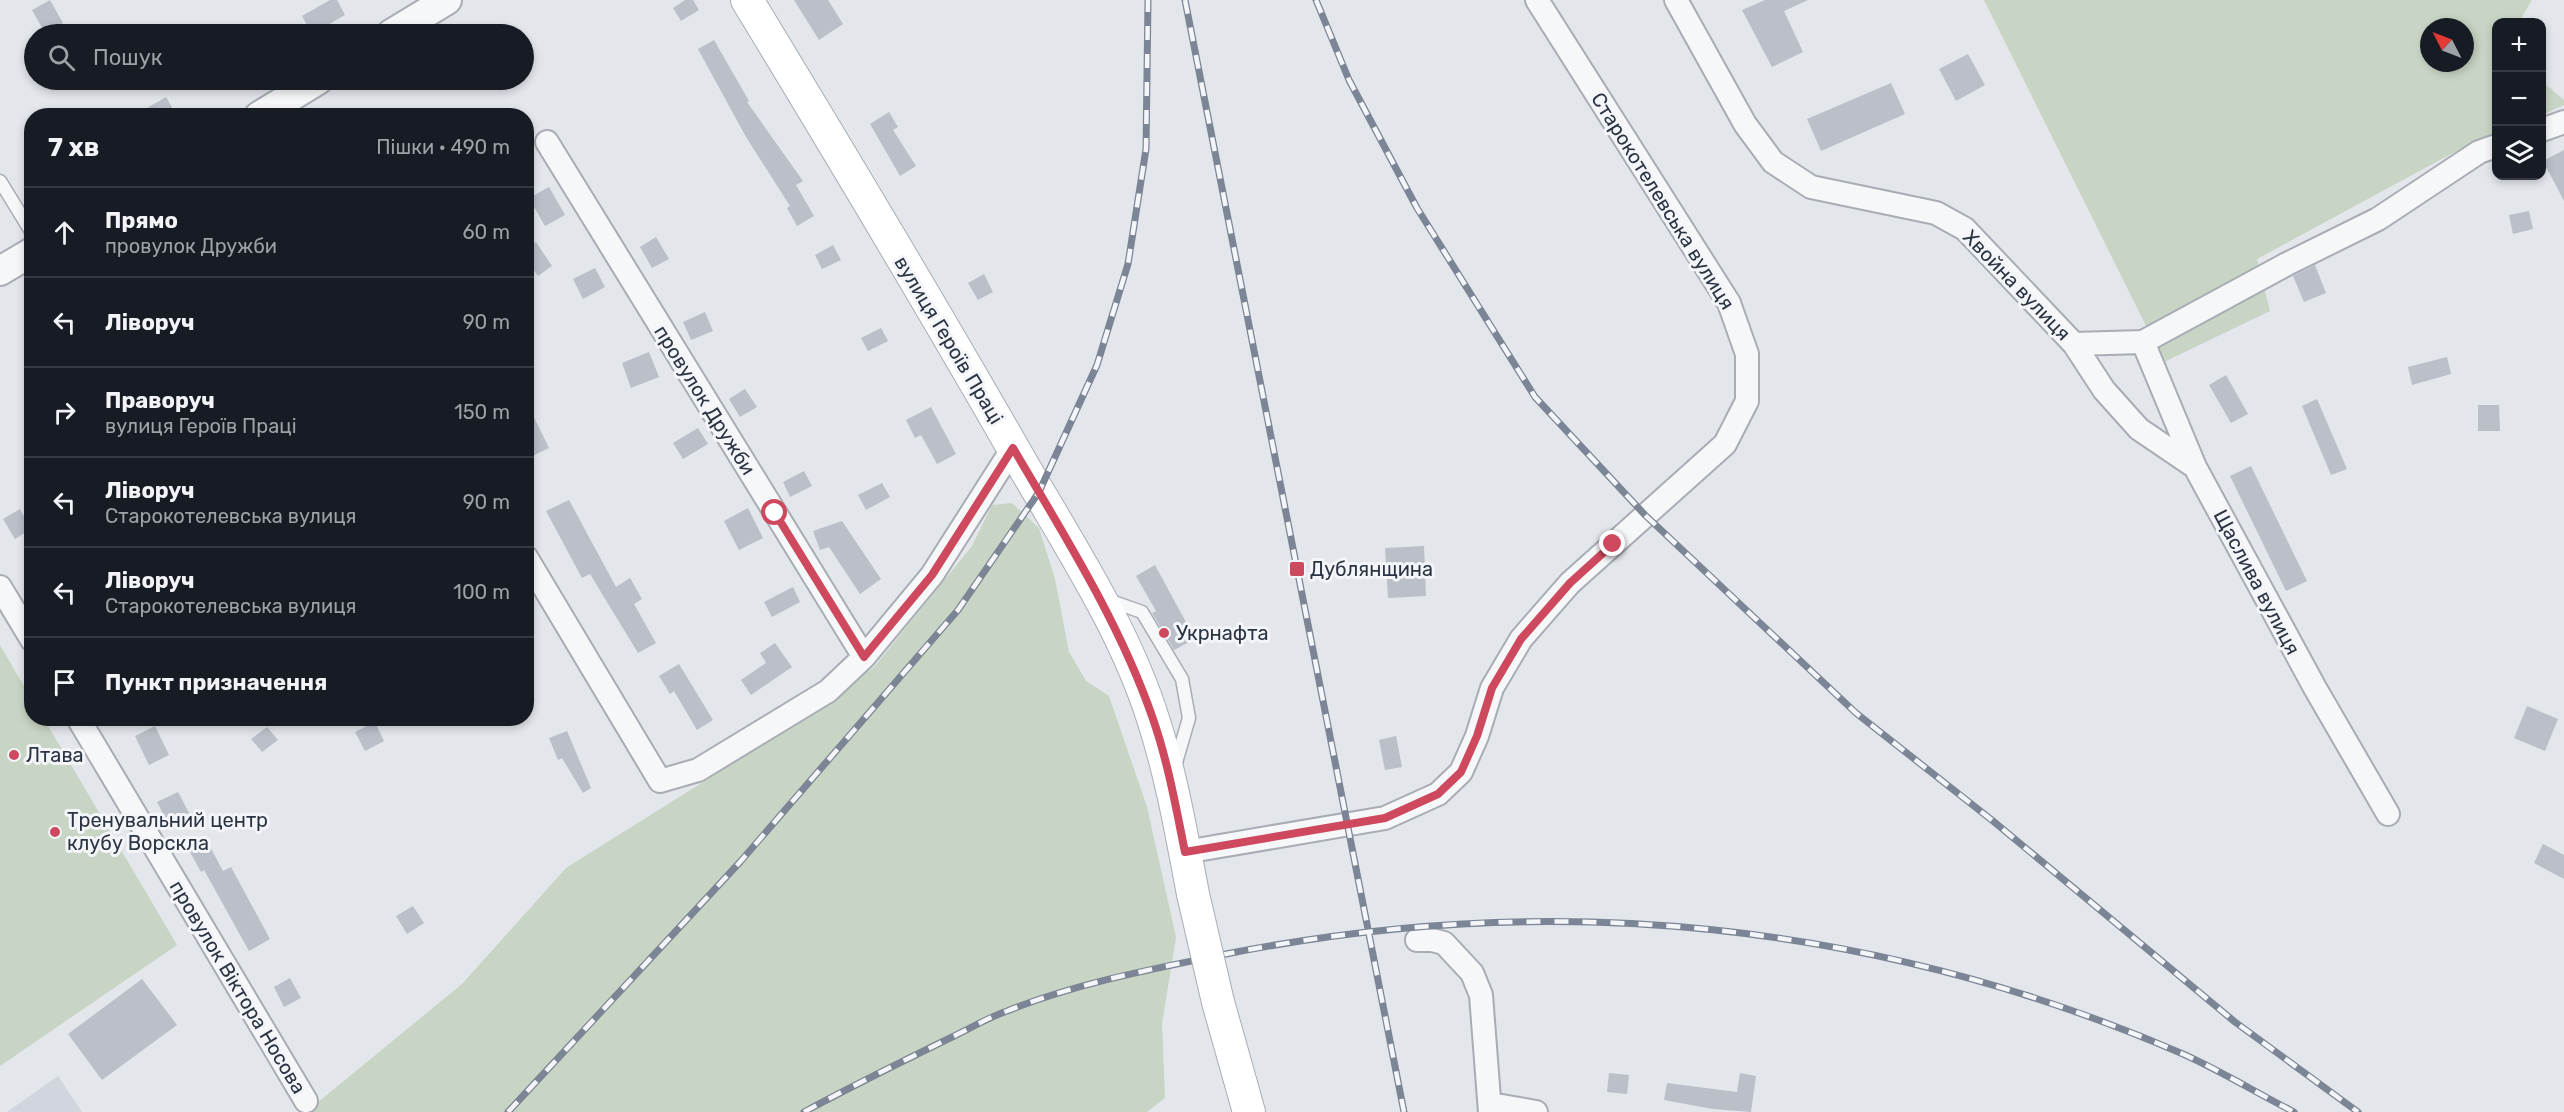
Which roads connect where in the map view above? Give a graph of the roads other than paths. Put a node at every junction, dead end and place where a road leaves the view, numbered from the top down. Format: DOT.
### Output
graph roads {
  1 [pos="447,0"];
  2 [pos="747,0"];
  3 [pos="1537,0"];
  4 [pos="1676,0"];
  5 [pos="407,24"];
  6 [pos="302,90"];
  7 [pos="272,108"];
  8 [pos="2564,122"];
  9 [pos="2546,128"];
  10 [pos="547,142"];
  11 [pos="2492,147"];
  12 [pos="0,181"];
  13 [pos="24,220"];
  14 [pos="24,257"];
  15 [pos="0,271"];
  16 [pos="2143,342"];
  17 [pos="2074,344"];
  18 [pos="1013,448"];
  19 [pos="2195,467"];
  20 [pos="534,570"];
  21 [pos="0,587"];
  22 [pos="1098,597"];
  23 [pos="24,627"];
  24 [pos="864,657"];
  25 [pos="83,726"];
  26 [pos="1170,782"];
  27 [pos="2388,814"];
  28 [pos="1185,852"];
  29 [pos="1417,940"];
  30 [pos="306,1101"];
  31 [pos="1490,1108"];
  32 [pos="1249,1112"];
  33 [pos="1536,1112"];
  1 -- 5 [label="street"];
  2 -- 18 [label="main road, вулиця Героїв Праці"];
  3 -- 28 [label="street, Старокотелевська вулиця"];
  4 -- 17 [label="street, Хвойна вулиця"];
  6 -- 7 [label="street"];
  8 -- 9 [label="street"];
  10 -- 24 [label="street, провулок Дружби"];
  11 -- 16 [label="street"];
  12 -- 13 [label="lane"];
  14 -- 15 [label="street"];
  16 -- 17 [label="street"];
  16 -- 19 [label="street, Щаслива вулиця"];
  17 -- 19 [label="street, Хвойна вулиця"];
  18 -- 22 [label="main road, вулиця Героїв Праці"];
  18 -- 24 [label="street"];
  19 -- 27 [label="street, Щаслива вулиця"];
  20 -- 24 [label="street"];
  21 -- 23 [label="street"];
  22 -- 26 [label="main road, вулиця Героїв Праці"];
  22 -- 26 [label="lane"];
  25 -- 30 [label="street, провулок Віктора Носова"];
  26 -- 28 [label="main road, вулиця Героїв Праці"];
  28 -- 32 [label="main road, вулиця Героїв Праці, bridge"];
  29 -- 31 [label="street"];
  31 -- 33 [label="street"];
}
